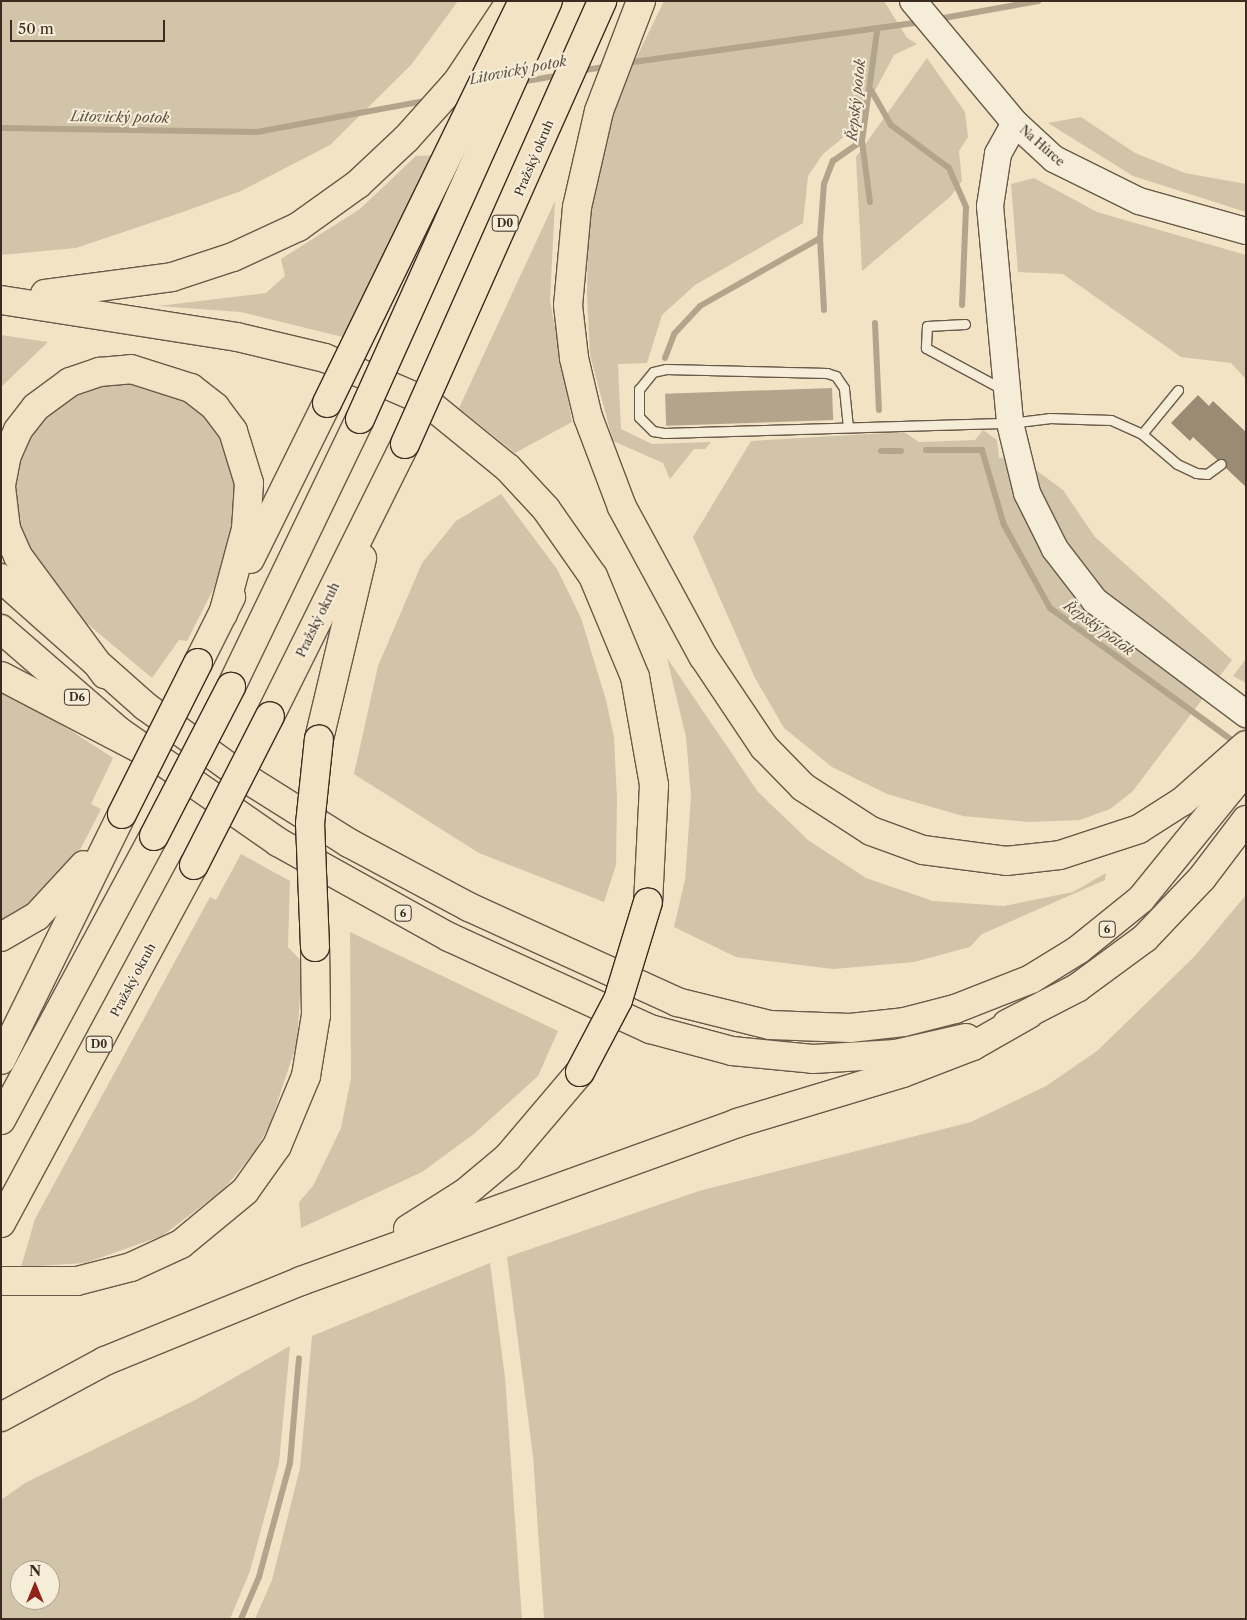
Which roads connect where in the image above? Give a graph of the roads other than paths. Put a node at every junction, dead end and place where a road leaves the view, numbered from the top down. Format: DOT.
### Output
graph roads {
  1 [pos="511,1"];
  2 [pos="524,1"];
  3 [pos="548,1"];
  4 [pos="602,1"];
  5 [pos="641,1"];
  6 [pos="913,1"];
  7 [pos="1015,123"];
  8 [pos="1246,231"];
  9 [pos="1,298"];
  10 [pos="965,324"];
  11 [pos="1178,390"];
  12 [pos="1006,392"];
  13 [pos="1010,423"];
  14 [pos="848,427"];
  15 [pos="1142,434"];
  16 [pos="1221,464"];
  17 [pos="1,486"];
  18 [pos="376,501"];
  19 [pos="1,578"];
  20 [pos="223,614"];
  21 [pos="1,629"];
  22 [pos="105,674"];
  23 [pos="1,676"];
  24 [pos="1246,714"];
  25 [pos="158,758"];
  26 [pos="1242,761"];
  27 [pos="122,814"];
  28 [pos="1246,820"];
  29 [pos="1,937"];
  30 [pos="1030,1014"];
  31 [pos="1,1060"];
  32 [pos="1,1120"];
  33 [pos="1,1223"];
  34 [pos="1,1281"];
  35 [pos="300,1281"];
  36 [pos="1,1417"];
  1 -- 9 [label="highway"];
  2 -- 20 [label="highway, bridge"];
  3 -- 32 [label="highway, bridge"];
  4 -- 18 [label="highway, Pražský okruh / D0, bridge"];
  5 -- 26 [label="highway"];
  6 -- 7 [label="main road, Na Hůrce"];
  7 -- 8 [label="main road, Na Hůrce"];
  7 -- 12 [label="main road"];
  9 -- 35 [label="highway, bridge"];
  10 -- 12 [label="lane"];
  11 -- 15 [label="lane"];
  12 -- 13 [label="main road"];
  13 -- 14 [label="lane"];
  13 -- 15 [label="lane"];
  13 -- 24 [label="main road"];
  14 -- 14 [label="lane"];
  15 -- 16 [label="lane"];
  17 -- 20 [label="highway"];
  17 -- 22 [label="highway"];
  18 -- 33 [label="highway, Pražský okruh / D0, bridge"];
  18 -- 34 [label="highway, bridge"];
  19 -- 22 [label="highway"];
  20 -- 27 [label="highway, bridge"];
  21 -- 25 [label="highway, D6"];
  22 -- 26 [label="highway, 6"];
  23 -- 25 [label="highway"];
  25 -- 30 [label="highway, 6"];
  27 -- 29 [label="highway"];
  27 -- 31 [label="highway"];
  28 -- 30 [label="highway, 6"];
  30 -- 35 [label="highway"];
  35 -- 36 [label="highway"];
}
